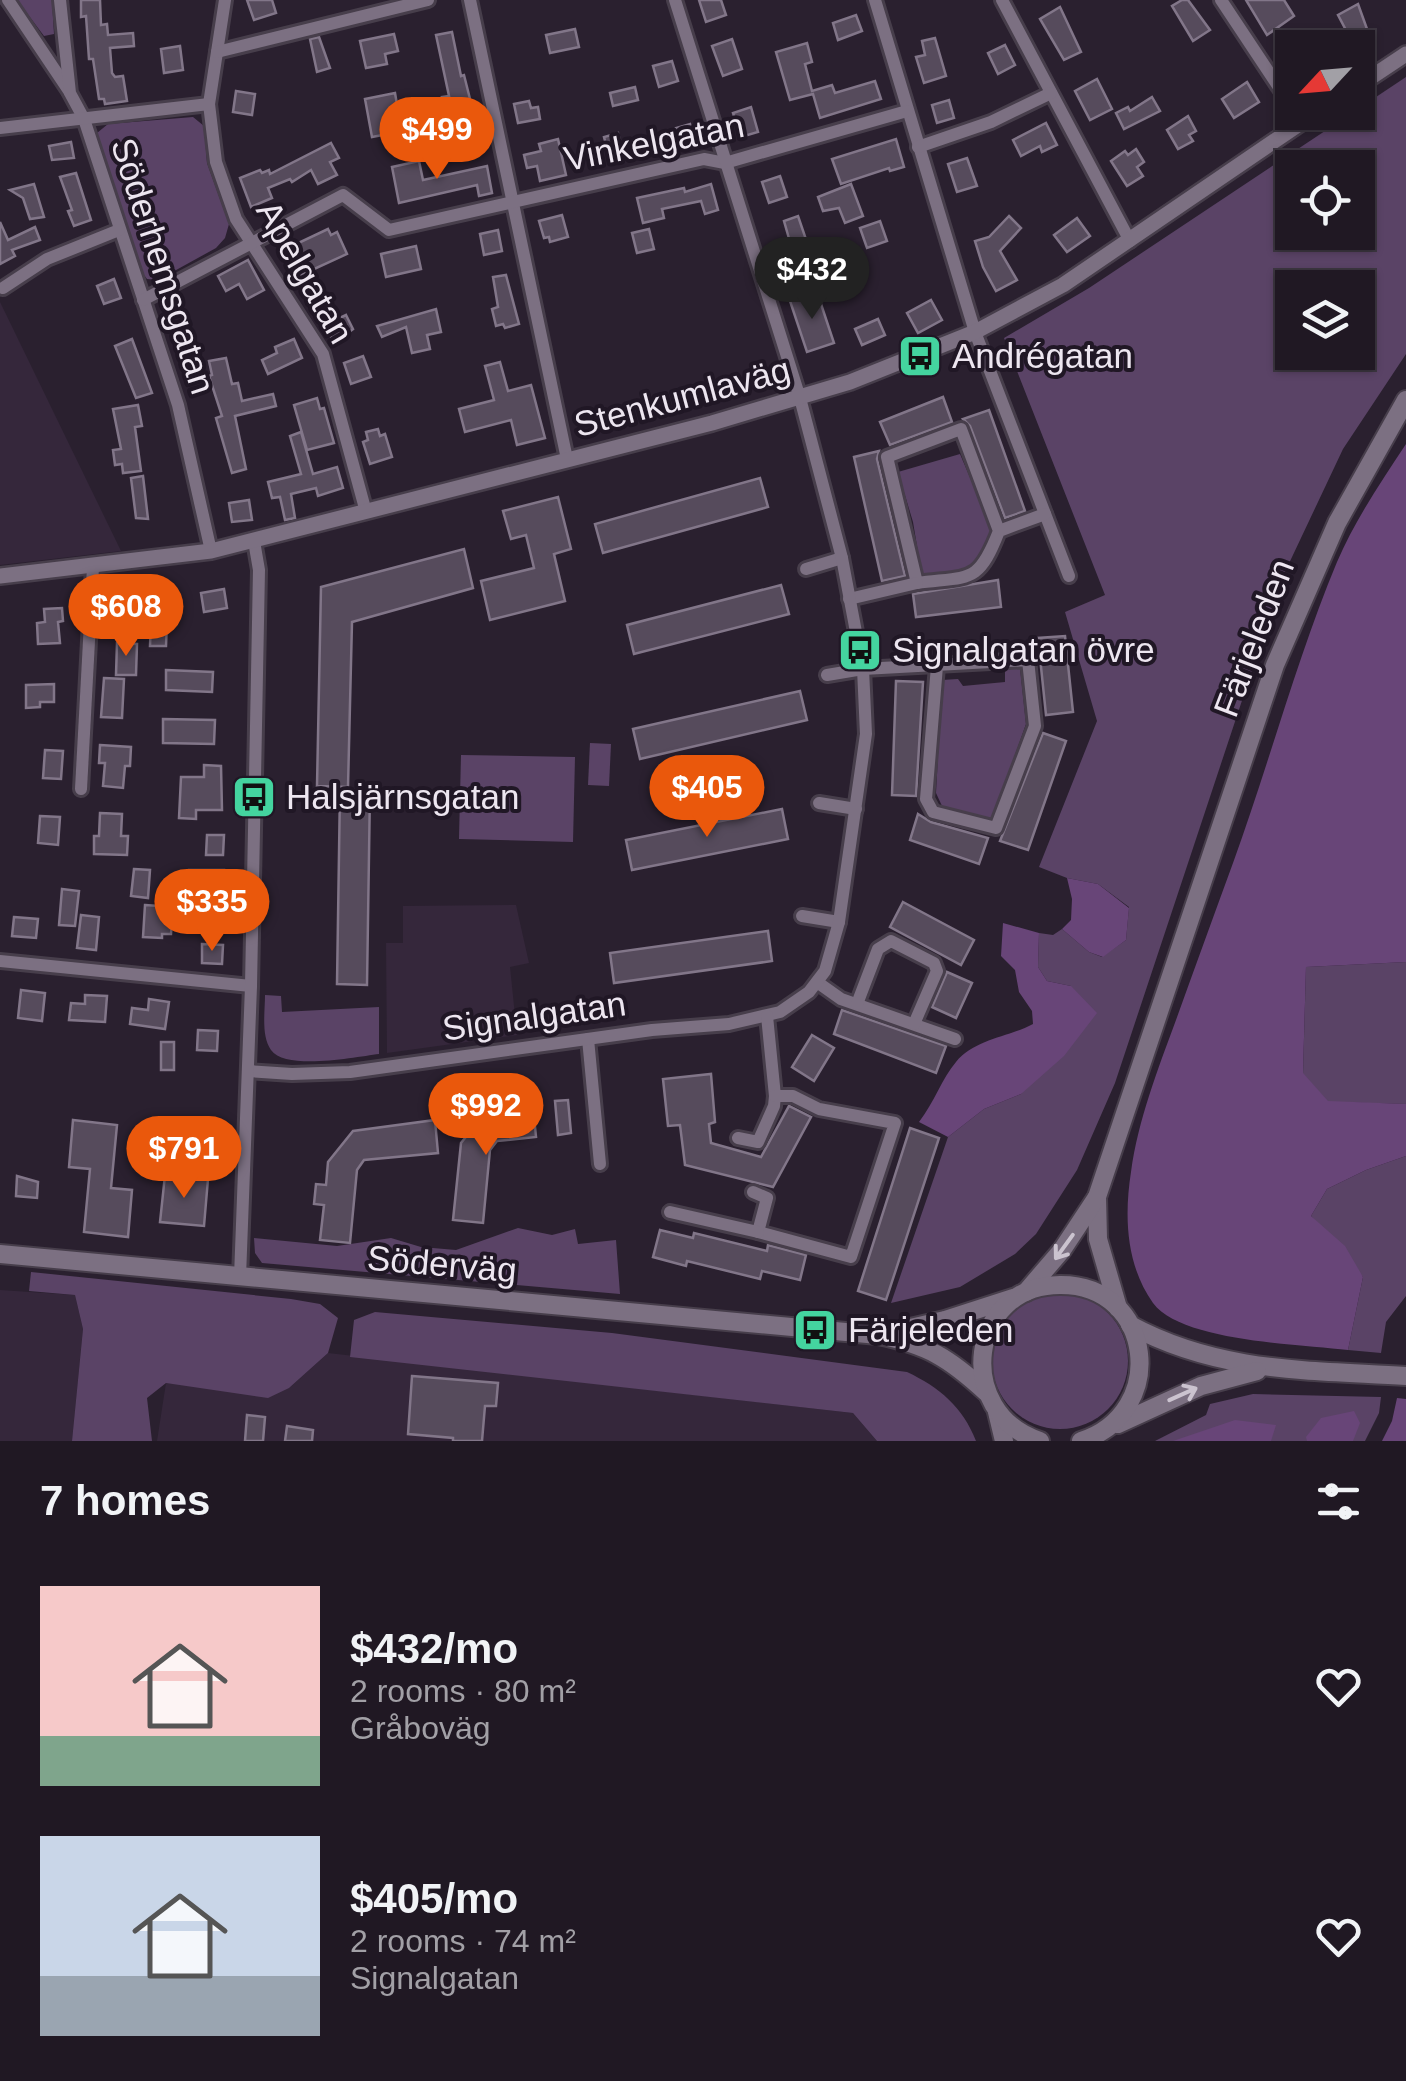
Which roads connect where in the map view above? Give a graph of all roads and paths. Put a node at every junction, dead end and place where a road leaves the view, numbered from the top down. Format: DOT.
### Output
graph roads {
  1 [pos="8,0"];
  2 [pos="60,0"];
  3 [pos="224,0"];
  4 [pos="428,0"];
  5 [pos="470,0"];
  6 [pos="675,0"];
  7 [pos="875,0"];
  8 [pos="1002,0"];
  9 [pos="1221,0"];
  10 [pos="218,52"];
  11 [pos="1406,54"];
  12 [pos="1375,75"];
  13 [pos="1275,81"];
  14 [pos="70,93"];
  15 [pos="1051,93"];
  16 [pos="209,104"];
  17 [pos="907,111"];
  18 [pos="84,120"];
  19 [pos="0,128"];
  20 [pos="1276,130"];
  21 [pos="918,148"];
  22 [pos="725,163"];
  23 [pos="512,200"];
  24 [pos="119,230"];
  25 [pos="1130,241"];
  26 [pos="253,243"];
  27 [pos="2,288"];
  28 [pos="143,300"];
  29 [pos="975,332"];
  30 [pos="800,398"];
  31 [pos="1406,400"];
  32 [pos="568,459"];
  33 [pos="366,512"];
  34 [pos="1045,514"];
  35 [pos="998,532"];
  36 [pos="254,541"];
  37 [pos="211,551"];
  38 [pos="842,558"];
  39 [pos="93,567"];
  40 [pos="806,568"];
  41 [pos="0,576"];
  42 [pos="1069,576"];
  43 [pos="918,583"];
  44 [pos="850,599"];
  45 [pos="937,666"];
  46 [pos="863,669"];
  47 [pos="827,675"];
  48 [pos="81,789"];
  49 [pos="818,803"];
  50 [pos="856,809"];
  51 [pos="802,916"];
  52 [pos="839,922"];
  53 [pos="0,962"];
  54 [pos="817,982"];
  55 [pos="251,986"];
  56 [pos="857,1004"];
  57 [pos="766,1016"];
  58 [pos="914,1024"];
  59 [pos="588,1039"];
  60 [pos="955,1039"];
  61 [pos="248,1071"];
  62 [pos="775,1096"];
  63 [pos="738,1138"];
  64 [pos="600,1164"];
  65 [pos="753,1192"];
  66 [pos="1097,1197"];
  67 [pos="670,1212"];
  68 [pos="758,1232"];
  69 [pos="0,1254"];
  70 [pos="240,1276"];
  71 [pos="1023,1294"];
  72 [pos="1118,1309"];
  73 [pos="1130,1325"];
  74 [pos="878,1335"];
  75 [pos="1267,1368"];
  76 [pos="1406,1376"];
  77 [pos="986,1392"];
  78 [pos="997,1412"];
  79 [pos="1093,1437"];
  80 [pos="1004,1441"];
  81 [pos="1040,1441"];
  1 -- 14 [label="street"];
  2 -- 14 [label="street, Söderhemsgatan"];
  3 -- 10 [label="street, Apelgatan"];
  4 -- 10 [label="street"];
  5 -- 23 [label="street"];
  6 -- 22 [label="street"];
  7 -- 17 [label="street"];
  8 -- 15 [label="street"];
  9 -- 13 [label="street"];
  10 -- 16 [label="street, Apelgatan"];
  11 -- 12 [label="street"];
  14 -- 18 [label="street, Söderhemsgatan"];
  15 -- 21 [label="street"];
  15 -- 25 [label="street"];
  16 -- 18 [label="street"];
  16 -- 26 [label="street, Apelgatan"];
  17 -- 21 [label="street"];
  17 -- 22 [label="street, Vinkelgatan"];
  18 -- 19 [label="street"];
  18 -- 24 [label="street, Söderhemsgatan"];
  20 -- 25 [label="street, Stenkumlaväg"];
  21 -- 29 [label="street"];
  22 -- 23 [label="street, Vinkelgatan"];
  22 -- 30 [label="street"];
  23 -- 26 [label="street, Vinkelgatan"];
  23 -- 32 [label="street"];
  24 -- 27 [label="street"];
  24 -- 28 [label="street, Söderhemsgatan"];
  25 -- 29 [label="street, Stenkumlaväg"];
  26 -- 28 [label="street"];
  26 -- 33 [label="street, Apelgatan"];
  28 -- 37 [label="street, Söderhemsgatan"];
  29 -- 30 [label="street, Stenkumlaväg"];
  29 -- 34 [label="street"];
  30 -- 32 [label="street, Stenkumlaväg"];
  30 -- 38 [label="street"];
  31 -- 66 [label="main road, Färjeleden"];
  32 -- 33 [label="street, Stenkumlaväg"];
  33 -- 36 [label="street, Stenkumlaväg"];
  34 -- 35 [label="street"];
  34 -- 42 [label="street"];
  35 -- 43 [label="street"];
  35 -- 43 [label="street"];
  36 -- 37 [label="street, Stenkumlaväg"];
  36 -- 55 [label="street"];
  37 -- 39 [label="street, Stenkumlaväg"];
  38 -- 40 [label="street"];
  38 -- 44 [label="street"];
  39 -- 41 [label="street, Stenkumlaväg"];
  39 -- 48 [label="street"];
  43 -- 44 [label="street"];
  44 -- 46 [label="street"];
  45 -- 45 [label="street"];
  45 -- 46 [label="street"];
  46 -- 47 [label="street"];
  46 -- 50 [label="street"];
  49 -- 50 [label="street"];
  50 -- 52 [label="street"];
  51 -- 52 [label="street"];
  52 -- 54 [label="street"];
  53 -- 55 [label="street"];
  54 -- 56 [label="street"];
  54 -- 57 [label="street, Signalgatan"];
  55 -- 61 [label="street"];
  56 -- 58 [label="street"];
  56 -- 58 [label="street"];
  57 -- 59 [label="street, Signalgatan"];
  57 -- 62 [label="street"];
  58 -- 60 [label="street"];
  59 -- 61 [label="street, Signalgatan"];
  59 -- 64 [label="street"];
  61 -- 70 [label="street"];
  62 -- 63 [label="street"];
  62 -- 68 [label="street"];
  65 -- 68 [label="street"];
  66 -- 71 [label="main road, Färjeleden, one-way"];
  66 -- 72 [label="main road, Färjeleden"];
  67 -- 68 [label="street"];
  69 -- 70 [label="main road, Söderväg"];
  70 -- 74 [label="main road, Söderväg"];
  71 -- 72 [label="main road, Söderväg"];
  71 -- 74 [label="main road, Söderväg"];
  71 -- 77 [label="main road, Färjeleden"];
  72 -- 73 [label="main road"];
  73 -- 75 [label="main road"];
  73 -- 79 [label="main road"];
  74 -- 77 [label="main road, Söderväg"];
  75 -- 76 [label="main road"];
  79 -- 75 [label="main road, one-way"];
  77 -- 78 [label="main road"];
  78 -- 80 [label="main road"];
  78 -- 81 [label="main road"];
}
